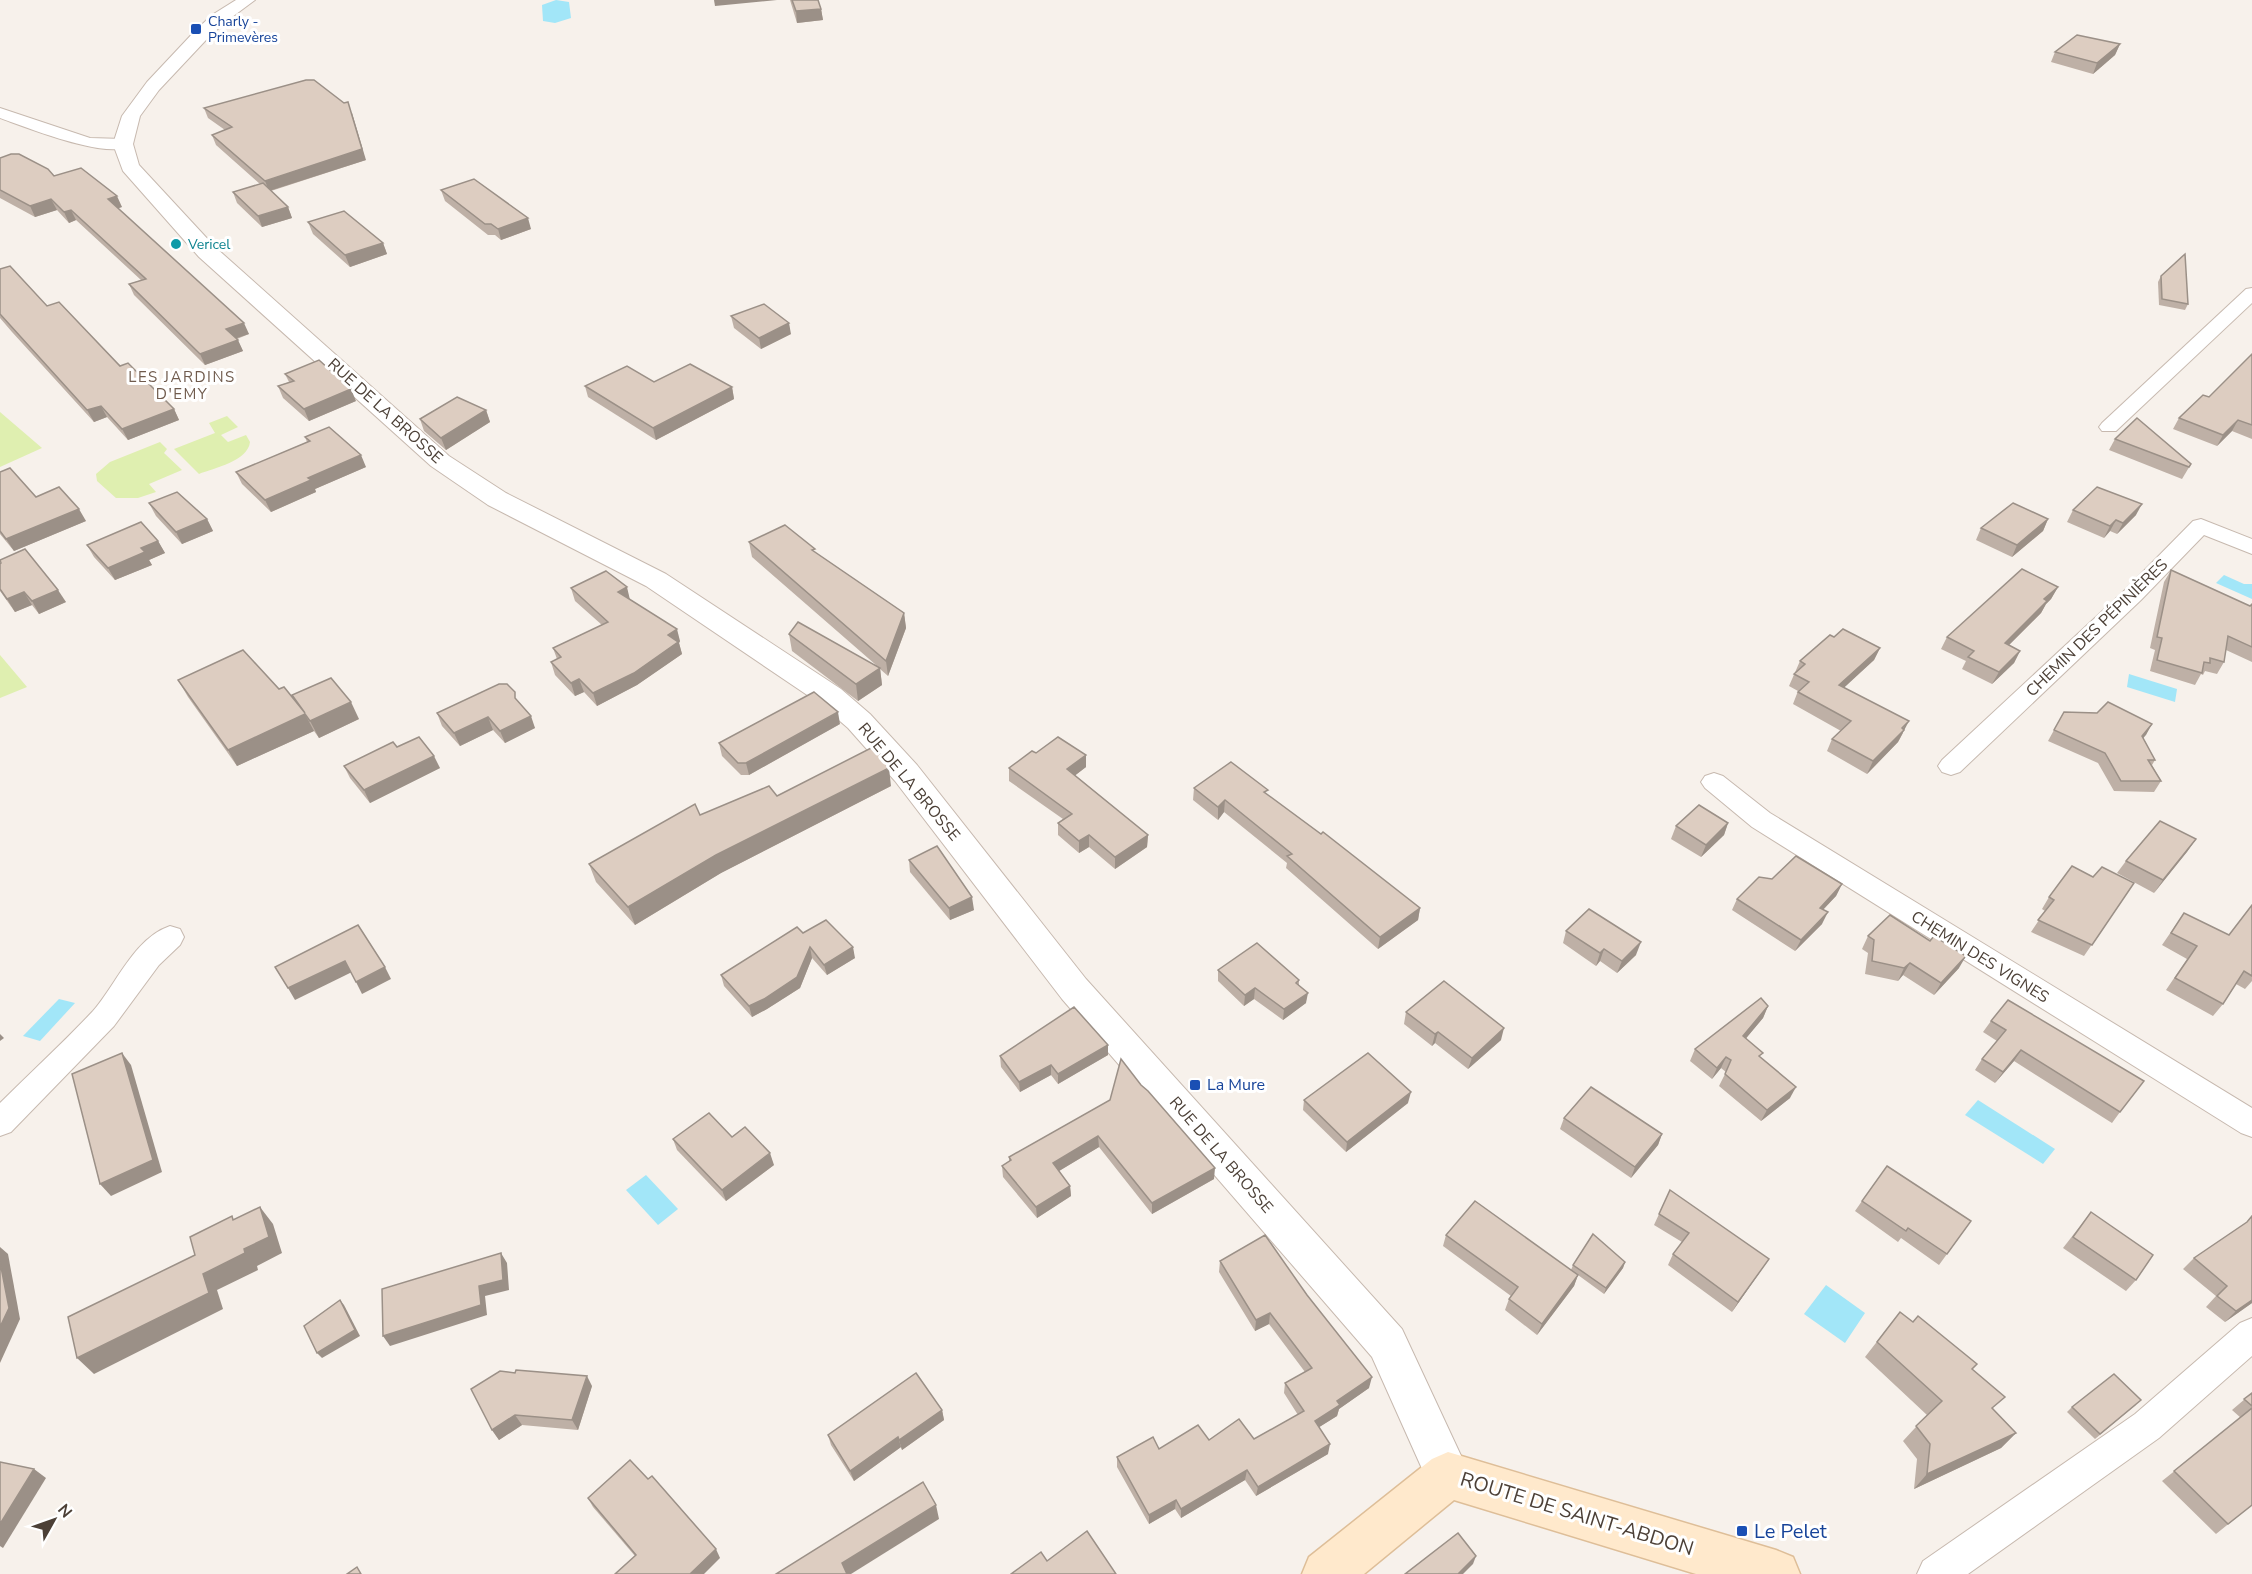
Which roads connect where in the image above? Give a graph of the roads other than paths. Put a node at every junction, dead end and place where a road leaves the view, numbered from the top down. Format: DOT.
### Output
graph roads {
  1 [pos="247,0"];
  2 [pos="0,113"];
  3 [pos="123,144"];
  4 [pos="2252,293"];
  5 [pos="2109,427"];
  6 [pos="2252,547"];
  7 [pos="1951,766"];
  8 [pos="1714,782"];
  9 [pos="170,937"];
  10 [pos="0,1123"];
  11 [pos="2252,1124"];
  12 [pos="2252,1334"];
  13 [pos="1448,1474"];
  14 [pos="1326,1574"];
  15 [pos="1776,1574"];
  16 [pos="1936,1574"];
  1 -- 3 [label="street"];
  2 -- 3 [label="street"];
  3 -- 13 [label="street, RUE DE LA BROSSE"];
  4 -- 5 [label="street"];
  6 -- 7 [label="street, CHEMIN DES PÉPINIÈRES"];
  8 -- 11 [label="street, CHEMIN DES VIGNES"];
  9 -- 10 [label="street"];
  12 -- 16 [label="street"];
  13 -- 14 [label="main road"];
  13 -- 15 [label="main road, ROUTE DE SAINT-ABDON"];
}
